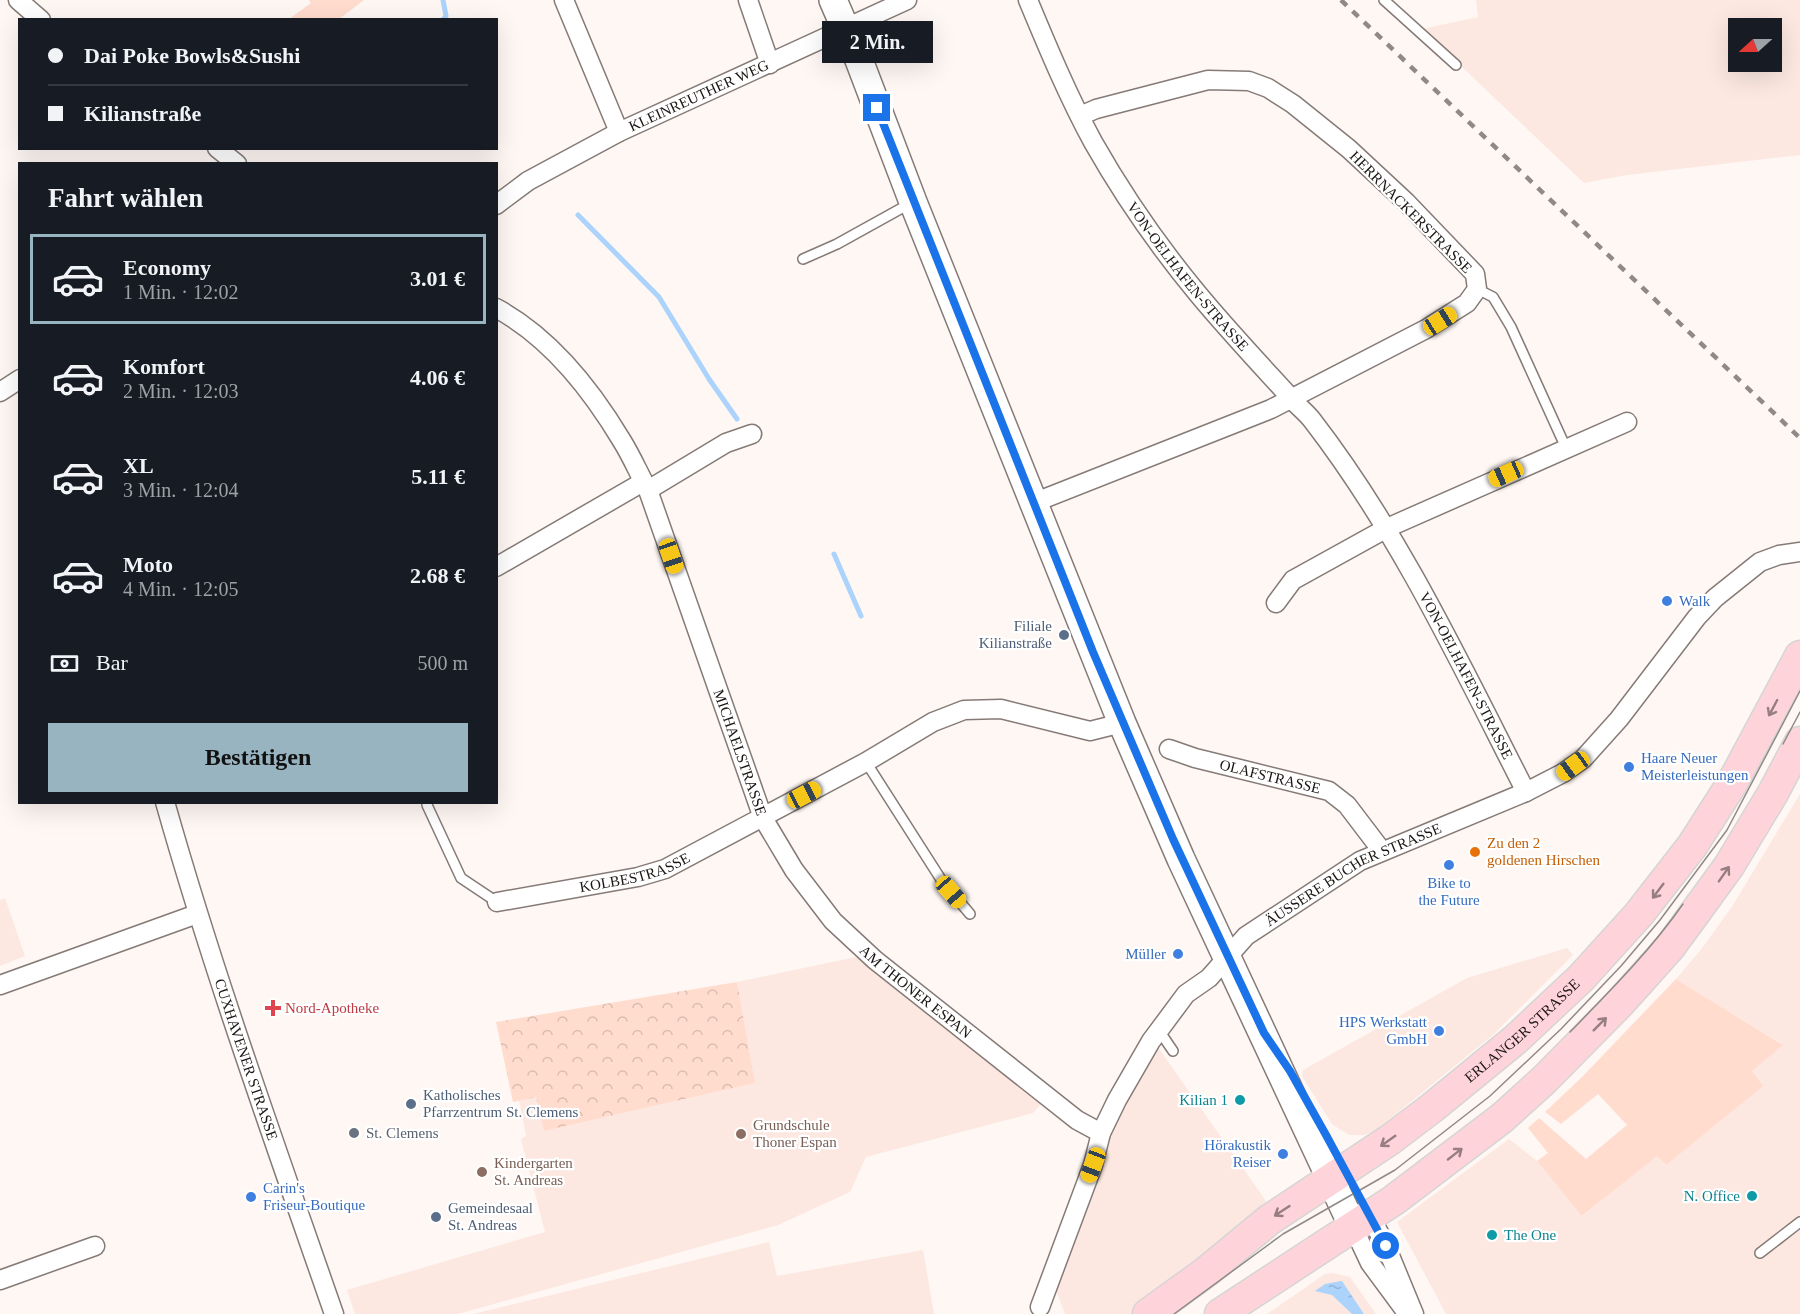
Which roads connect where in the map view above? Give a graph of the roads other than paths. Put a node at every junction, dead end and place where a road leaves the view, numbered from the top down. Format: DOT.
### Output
graph roads {
  1 [pos="18,0"];
  2 [pos="564,0"];
  3 [pos="748,0"];
  4 [pos="833,0"];
  5 [pos="907,0"];
  6 [pos="1028,0"];
  7 [pos="1384,0"];
  8 [pos="39,18"];
  9 [pos="845,29"];
  10 [pos="771,64"];
  11 [pos="1456,65"];
  12 [pos="1080,116"];
  13 [pos="619,132"];
  14 [pos="220,150"];
  15 [pos="234,162"];
  16 [pos="913,202"];
  17 [pos="498,204"];
  18 [pos="803,259"];
  19 [pos="1477,290"];
  20 [pos="498,309"];
  21 [pos="1291,399"];
  22 [pos="1627,422"];
  23 [pos="752,434"];
  24 [pos="1566,448"];
  25 [pos="646,486"];
  26 [pos="1033,503"];
  27 [pos="1387,528"];
  28 [pos="1797,555"];
  29 [pos="498,566"];
  30 [pos="1276,603"];
  31 [pos="1800,656"];
  32 [pos="1122,723"];
  33 [pos="1800,742"];
  34 [pos="1169,749"];
  35 [pos="866,762"];
  36 [pos="1526,792"];
  37 [pos="166,804"];
  38 [pos="427,805"];
  39 [pos="763,818"];
  40 [pos="1382,851"];
  41 [pos="497,902"];
  42 [pos="197,914"];
  43 [pos="970,914"];
  44 [pos="1227,958"];
  45 [pos="0,985"];
  46 [pos="1158,1029"];
  47 [pos="1173,1051"];
  48 [pos="1101,1133"];
  49 [pos="1338,1175"];
  50 [pos="1361,1221"];
  51 [pos="1800,1222"];
  52 [pos="95,1246"];
  53 [pos="1760,1253"];
  54 [pos="0,1280"];
  55 [pos="1040,1307"];
  56 [pos="334,1314"];
  57 [pos="1148,1314"];
  58 [pos="1220,1314"];
  59 [pos="1407,1314"];
  60 [pos="1414,1314"];
  1 -- 8 [label="street"];
  2 -- 13 [label="street"];
  3 -- 10 [label="street"];
  4 -- 9 [label="main road"];
  5 -- 9 [label="street, KLEINREUTHER WEG"];
  6 -- 12 [label="street, VON-OELHAFEN-STRASSE"];
  7 -- 11 [label="lane"];
  9 -- 10 [label="street, KLEINREUTHER WEG"];
  9 -- 16 [label="main road"];
  10 -- 13 [label="street, KLEINREUTHER WEG"];
  12 -- 19 [label="street, HERRNACKERSTRASSE"];
  12 -- 21 [label="street, VON-OELHAFEN-STRASSE"];
  13 -- 17 [label="street, KLEINREUTHER WEG"];
  14 -- 15 [label="street"];
  16 -- 18 [label="lane"];
  16 -- 26 [label="main road"];
  19 -- 21 [label="street, HERRNACKERSTRASSE"];
  19 -- 24 [label="lane"];
  20 -- 25 [label="street, MICHAELSTRASSE"];
  21 -- 26 [label="street, HERRNACKERSTRASSE"];
  21 -- 27 [label="street, VON-OELHAFEN-STRASSE"];
  22 -- 24 [label="street"];
  23 -- 25 [label="street"];
  24 -- 27 [label="street"];
  25 -- 29 [label="street"];
  25 -- 39 [label="street, MICHAELSTRASSE"];
  26 -- 32 [label="main road"];
  27 -- 30 [label="street"];
  27 -- 36 [label="street, VON-OELHAFEN-STRASSE"];
  28 -- 36 [label="street, ÄUSSERE BUCHER STRASSE"];
  31 -- 49 [label="main road, ERLANGER STRASSE, one-way"];
  32 -- 35 [label="street, MICHAELSTRASSE"];
  32 -- 44 [label="main road"];
  50 -- 33 [label="main road, one-way"];
  34 -- 40 [label="street, OLAFSTRASSE"];
  35 -- 39 [label="street, MICHAELSTRASSE"];
  35 -- 43 [label="lane"];
  36 -- 40 [label="street, ÄUSSERE BUCHER STRASSE"];
  37 -- 42 [label="street, CUXHAVENER STRASSE"];
  38 -- 41 [label="lane"];
  39 -- 41 [label="street, KOLBESTRASSE"];
  39 -- 48 [label="street, AM THONER ESPAN"];
  40 -- 44 [label="street, ÄUSSERE BUCHER STRASSE"];
  42 -- 45 [label="street"];
  42 -- 56 [label="street, CUXHAVENER STRASSE"];
  44 -- 46 [label="street, ÄUSSERE BUCHER STRASSE"];
  44 -- 49 [label="main road"];
  46 -- 47 [label="lane"];
  46 -- 48 [label="street, ÄUSSERE BUCHER STRASSE"];
  48 -- 55 [label="street, ÄUSSERE BUCHER STRASSE"];
  49 -- 50 [label="main road"];
  49 -- 57 [label="main road, ERLANGER STRASSE, one-way"];
  50 -- 58 [label="main road"];
  50 -- 59 [label="street"];
  50 -- 60 [label="street"];
  51 -- 53 [label="lane"];
  52 -- 54 [label="street"];
}
